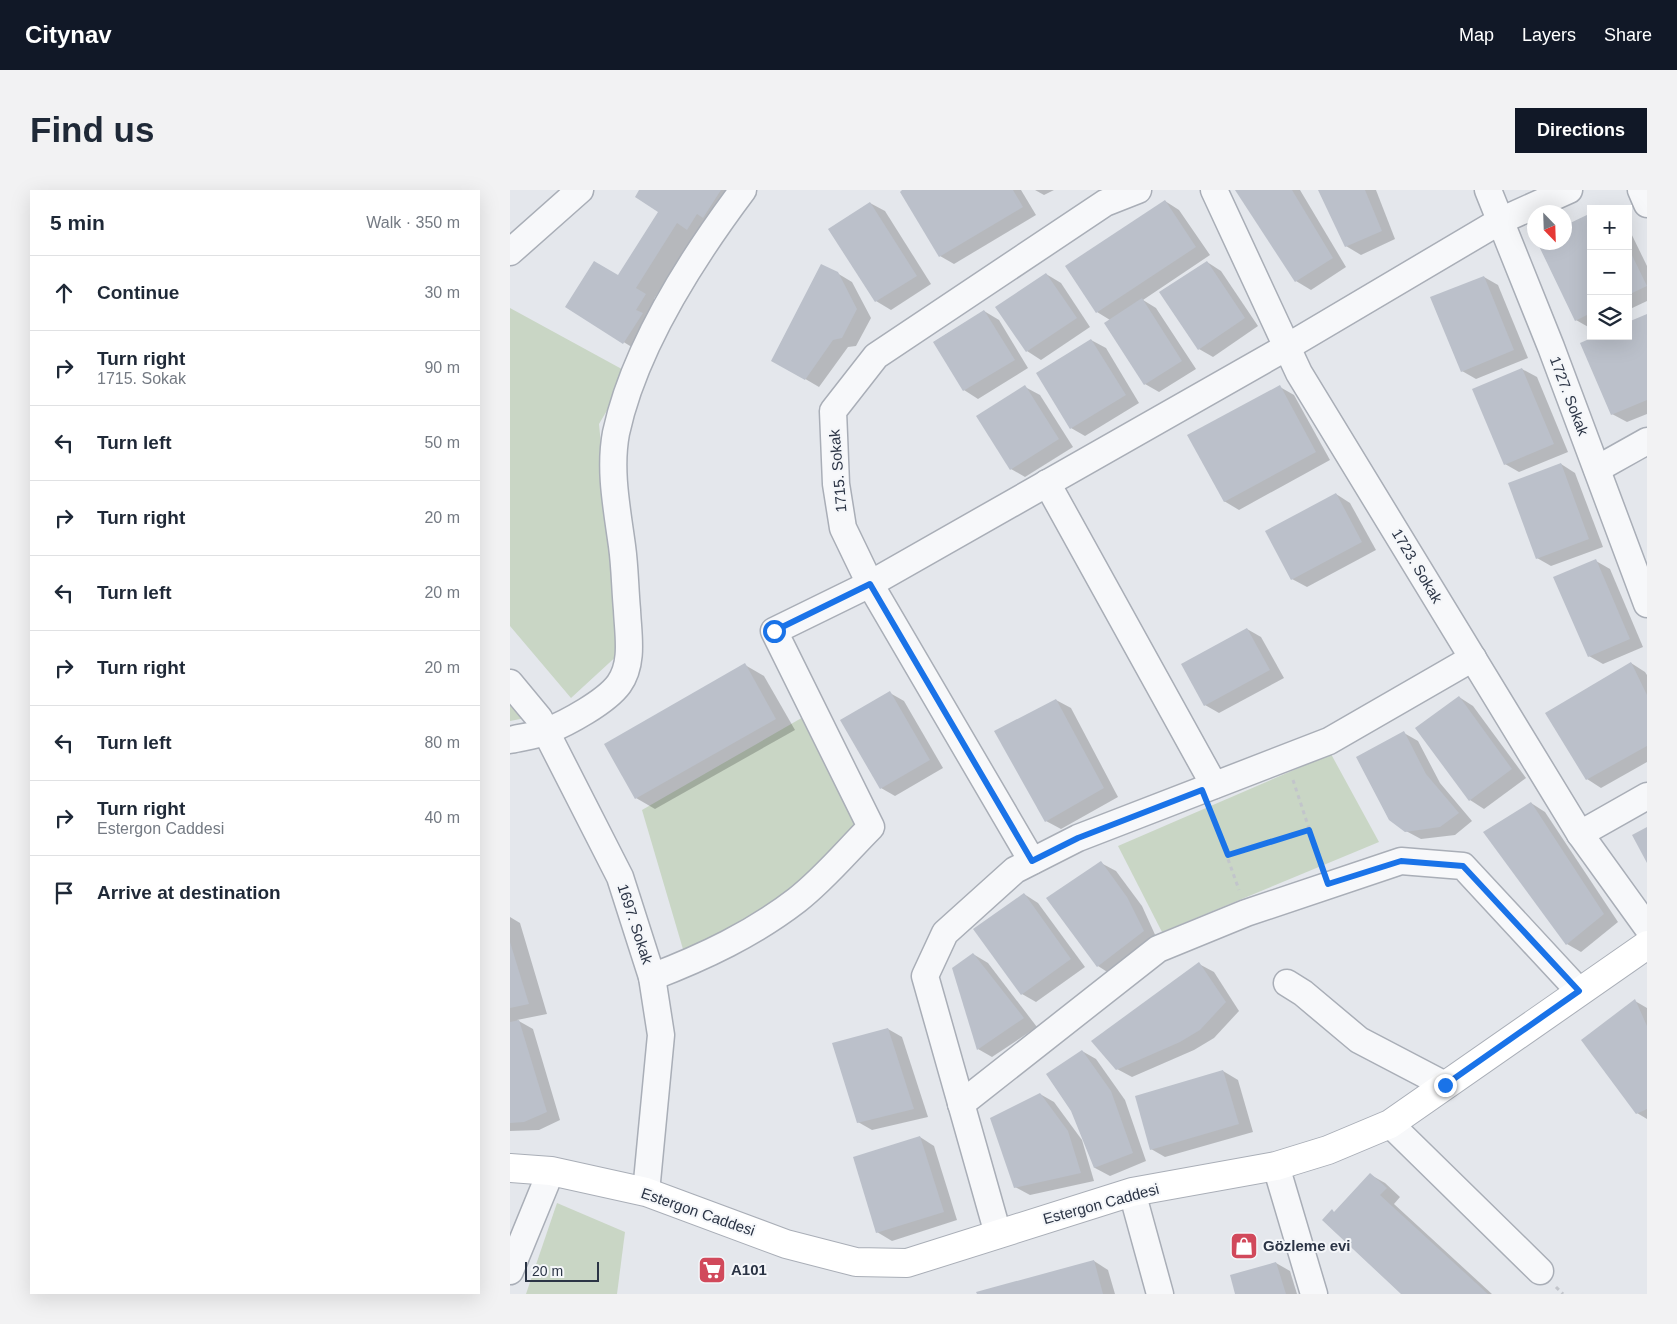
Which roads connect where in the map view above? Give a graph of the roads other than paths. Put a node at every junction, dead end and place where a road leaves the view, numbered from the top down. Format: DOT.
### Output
graph roads {
  1 [pos="580,190"];
  2 [pos="743,190"];
  3 [pos="1138,190"];
  4 [pos="1214,190"];
  5 [pos="1488,190"];
  6 [pos="1569,190"];
  7 [pos="1641,190"];
  8 [pos="1647,204"];
  9 [pos="1500,221"];
  10 [pos="510,252"];
  11 [pos="1287,347"];
  12 [pos="1647,441"];
  13 [pos="1597,470"];
  14 [pos="1047,483"];
  15 [pos="870,584"];
  16 [pos="1647,604"];
  17 [pos="1473,658"];
  18 [pos="510,684"];
  19 [pos="546,732"];
  20 [pos="510,740"];
  21 [pos="1208,787"];
  22 [pos="1647,796"];
  23 [pos="1580,834"];
  24 [pos="1032,861"];
  25 [pos="1647,927"];
  26 [pos="1647,945"];
  27 [pos="652,977"];
  28 [pos="1287,983"];
  29 [pos="1579,991"];
  30 [pos="1445,1085"];
  31 [pos="961,1104"];
  32 [pos="1390,1124"];
  33 [pos="1276,1166"];
  34 [pos="510,1168"];
  35 [pos="551,1171"];
  36 [pos="646,1192"];
  37 [pos="1132,1192"];
  38 [pos="998,1234"];
  39 [pos="510,1271"];
  40 [pos="1540,1271"];
  41 [pos="1160,1294"];
  42 [pos="1314,1294"];
  1 -- 10 [label="street"];
  2 -- 19 [label="street"];
  3 -- 15 [label="street, 1715. Sokak"];
  4 -- 11 [label="street, 1723. Sokak"];
  5 -- 9 [label="street, 1727. Sokak"];
  6 -- 9 [label="street"];
  7 -- 8 [label="street"];
  9 -- 11 [label="street"];
  9 -- 13 [label="street, 1727. Sokak"];
  11 -- 14 [label="street"];
  11 -- 17 [label="street, 1723. Sokak"];
  12 -- 13 [label="street"];
  13 -- 16 [label="street, 1727. Sokak"];
  14 -- 15 [label="street"];
  14 -- 21 [label="street"];
  15 -- 24 [label="street, 1715. Sokak"];
  15 -- 27 [label="street"];
  17 -- 21 [label="street"];
  17 -- 23 [label="street, 1723. Sokak"];
  18 -- 19 [label="street, 1697. Sokak"];
  19 -- 20 [label="street"];
  19 -- 27 [label="street, 1697. Sokak"];
  21 -- 24 [label="street"];
  22 -- 23 [label="street"];
  23 -- 25 [label="street, 1723. Sokak"];
  24 -- 31 [label="street"];
  26 -- 29 [label="street, Estergon Caddesi"];
  27 -- 36 [label="street, 1697. Sokak"];
  28 -- 30 [label="street"];
  29 -- 30 [label="street, Estergon Caddesi"];
  29 -- 31 [label="street"];
  30 -- 32 [label="street, Estergon Caddesi"];
  31 -- 38 [label="street"];
  32 -- 33 [label="street, Estergon Caddesi"];
  32 -- 40 [label="street"];
  33 -- 37 [label="street, Estergon Caddesi"];
  33 -- 42 [label="street"];
  34 -- 35 [label="street, Estergon Caddesi"];
  35 -- 36 [label="street, Estergon Caddesi"];
  35 -- 39 [label="street"];
  36 -- 38 [label="street, Estergon Caddesi"];
  37 -- 38 [label="street, Estergon Caddesi"];
  37 -- 41 [label="street"];
}
